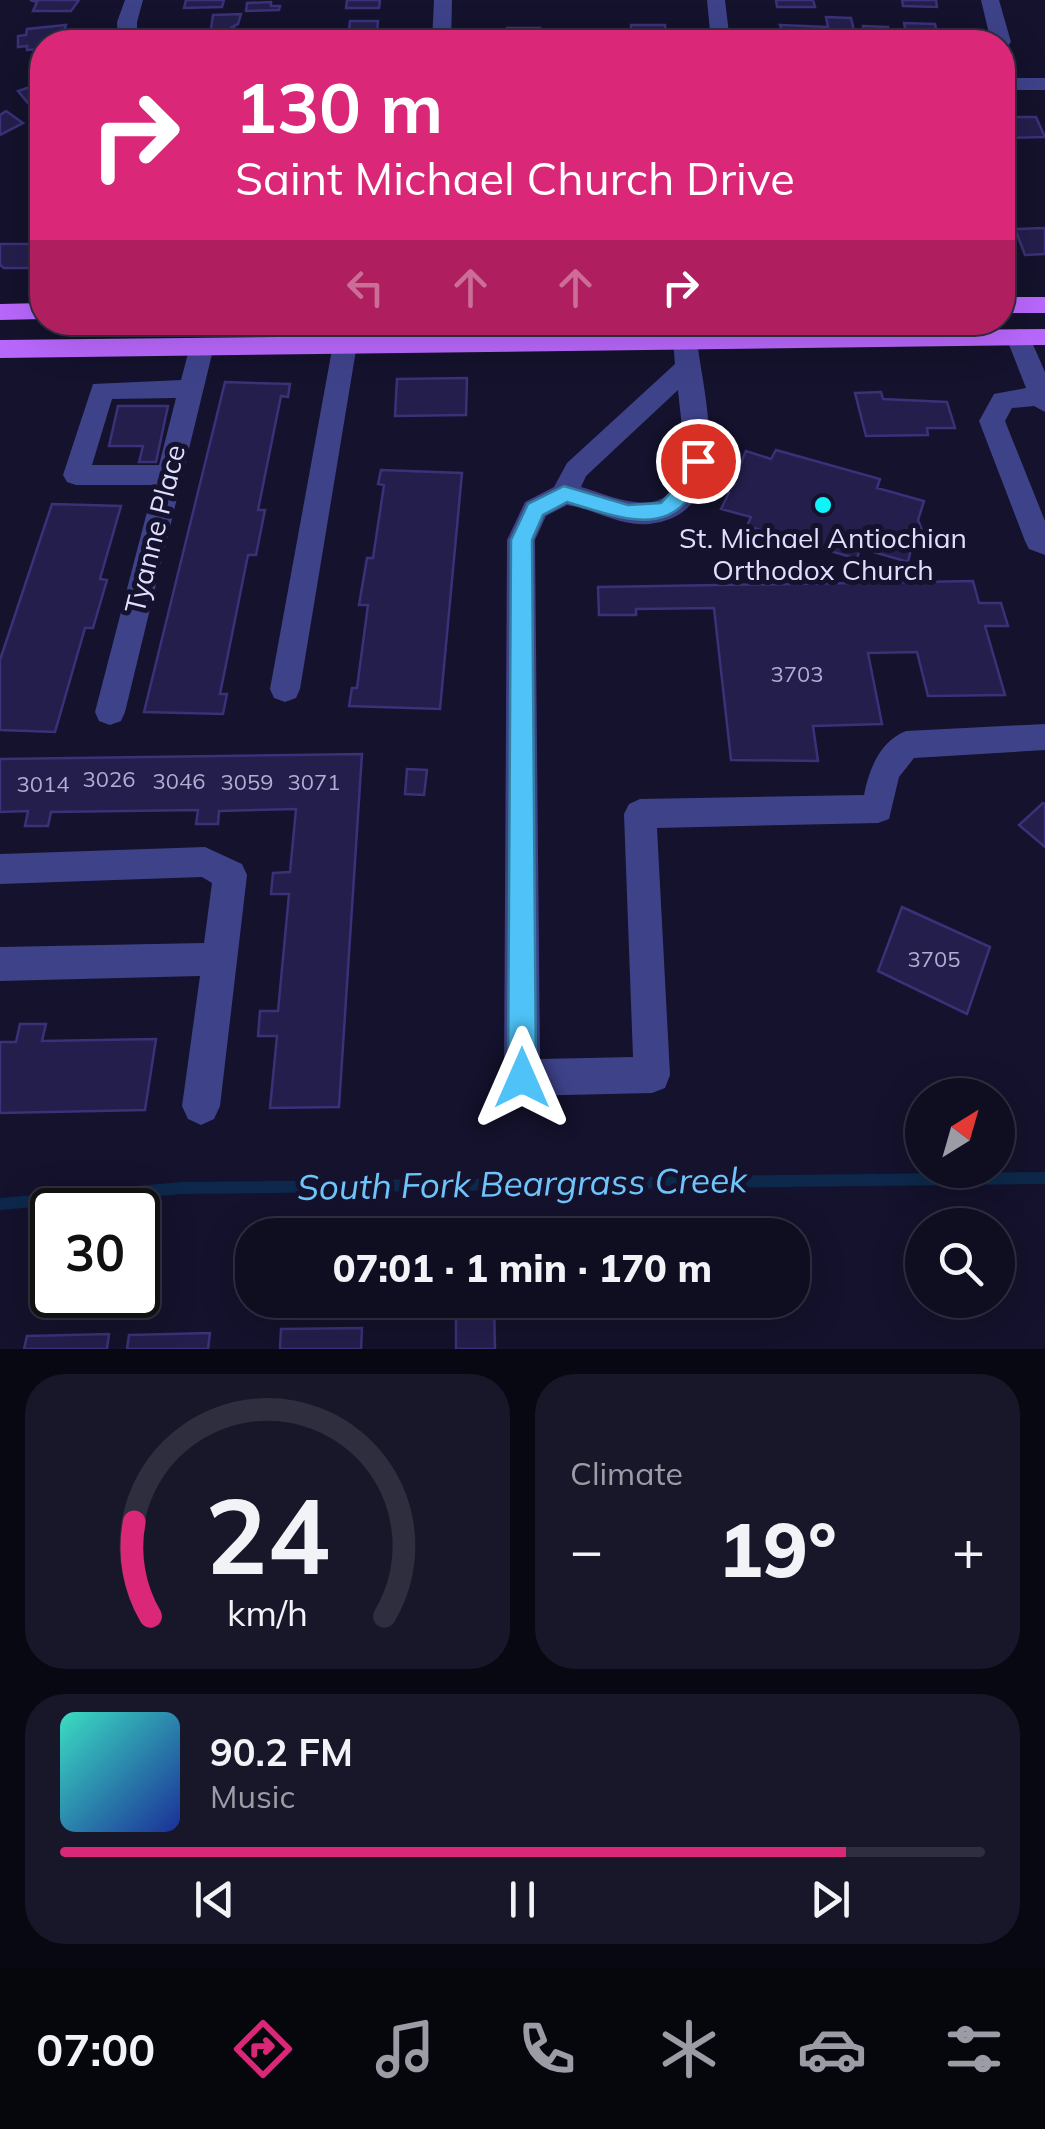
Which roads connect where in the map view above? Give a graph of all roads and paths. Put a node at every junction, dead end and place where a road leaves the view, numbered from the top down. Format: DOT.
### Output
graph roads {
  1 [pos="134,0"];
  2 [pos="443,0"];
  3 [pos="716,0"];
  4 [pos="990,0"];
  5 [pos="127,30"];
  6 [pos="442,30"];
  7 [pos="720,30"];
  8 [pos="998,30"];
  9 [pos="1015,84"];
  10 [pos="1045,84"];
  11 [pos="1015,305"];
  12 [pos="1045,305"];
  13 [pos="30,311"];
  14 [pos="0,312"];
  15 [pos="424,335"];
  16 [pos="445,335"];
  17 [pos="1018,337"];
  18 [pos="1045,337"];
  19 [pos="345,344"];
  20 [pos="202,346"];
  21 [pos="0,349"];
  22 [pos="686,355"];
  23 [pos="190,389"];
  24 [pos="1043,400"];
  25 [pos="168,475"];
  26 [pos="564,494"];
  27 [pos="1045,544"];
  28 [pos="285,690"];
  29 [pos="110,712"];
  30 [pos="1045,737"];
  31 [pos="0,870"];
  32 [pos="219,960"];
  33 [pos="0,964"];
  34 [pos="201,1106"];
  1 -- 5 [label="street"];
  2 -- 6 [label="street"];
  3 -- 7 [label="street"];
  4 -- 8 [label="street"];
  9 -- 10 [label="street"];
  11 -- 12 [label="main road"];
  13 -- 14 [label="main road"];
  15 -- 19 [label="main road"];
  16 -- 22 [label="main road"];
  17 -- 18 [label="main road"];
  17 -- 22 [label="main road"];
  17 -- 24 [label="street"];
  19 -- 20 [label="main road"];
  19 -- 28 [label="street"];
  20 -- 21 [label="main road"];
  20 -- 23 [label="street, Tyanne Place"];
  22 -- 26 [label="street"];
  22 -- 26 [label="street"];
  23 -- 25 [label="street, Tyanne Place"];
  23 -- 25 [label="street"];
  24 -- 27 [label="street"];
  25 -- 29 [label="street, Tyanne Place"];
  26 -- 30 [label="street"];
  31 -- 32 [label="street"];
  32 -- 33 [label="street"];
  32 -- 34 [label="street"];
}
